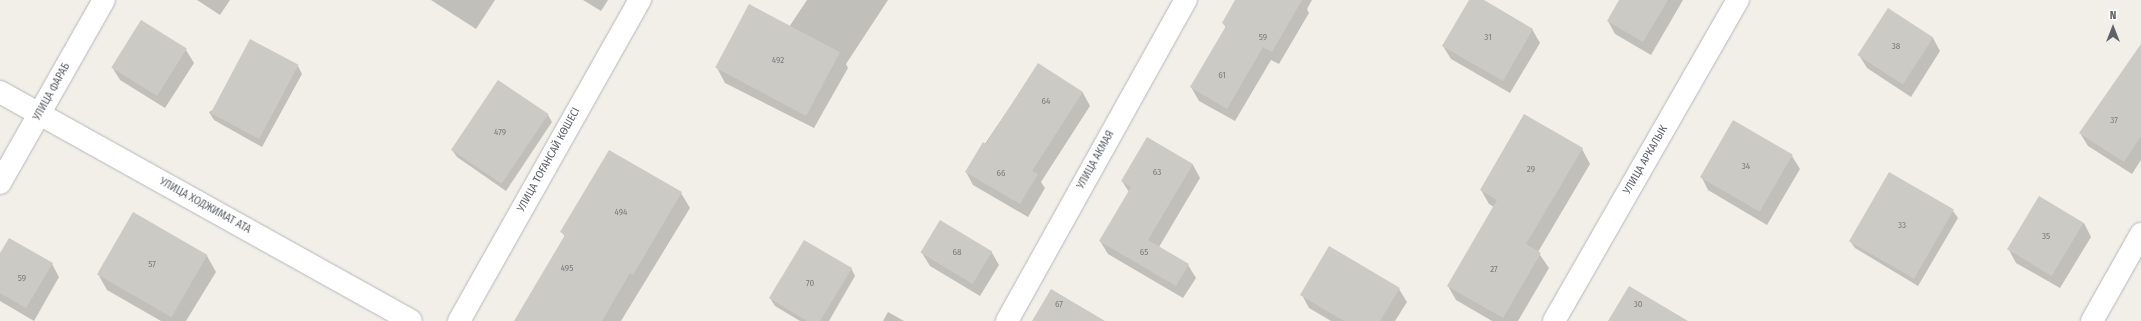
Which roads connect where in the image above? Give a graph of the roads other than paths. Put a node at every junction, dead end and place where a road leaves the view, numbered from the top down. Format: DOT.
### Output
graph roads {
  1 [pos="104,0"];
  2 [pos="640,0"];
  3 [pos="1186,0"];
  4 [pos="1738,0"];
  5 [pos="0,92"];
  6 [pos="40,114"];
  7 [pos="0,183"];
  8 [pos="2141,234"];
  9 [pos="411,321"];
  10 [pos="459,321"];
  11 [pos="1007,321"];
  12 [pos="1554,321"];
  13 [pos="2092,321"];
  1 -- 6 [label="street, УЛИЦА ФАРАБ"];
  2 -- 10 [label="street, УЛИЦА ТОҒАНСАЙ КӨШЕСІ"];
  3 -- 11 [label="street, УЛИЦА АКМАЯ"];
  4 -- 12 [label="street, УЛИЦА АРКАЛЫК"];
  5 -- 6 [label="street, УЛИЦА ХОДЖИМАТ АТА"];
  6 -- 7 [label="street, УЛИЦА ФАРАБ"];
  6 -- 9 [label="street, УЛИЦА ХОДЖИМАТ АТА"];
  8 -- 13 [label="street"];
}
